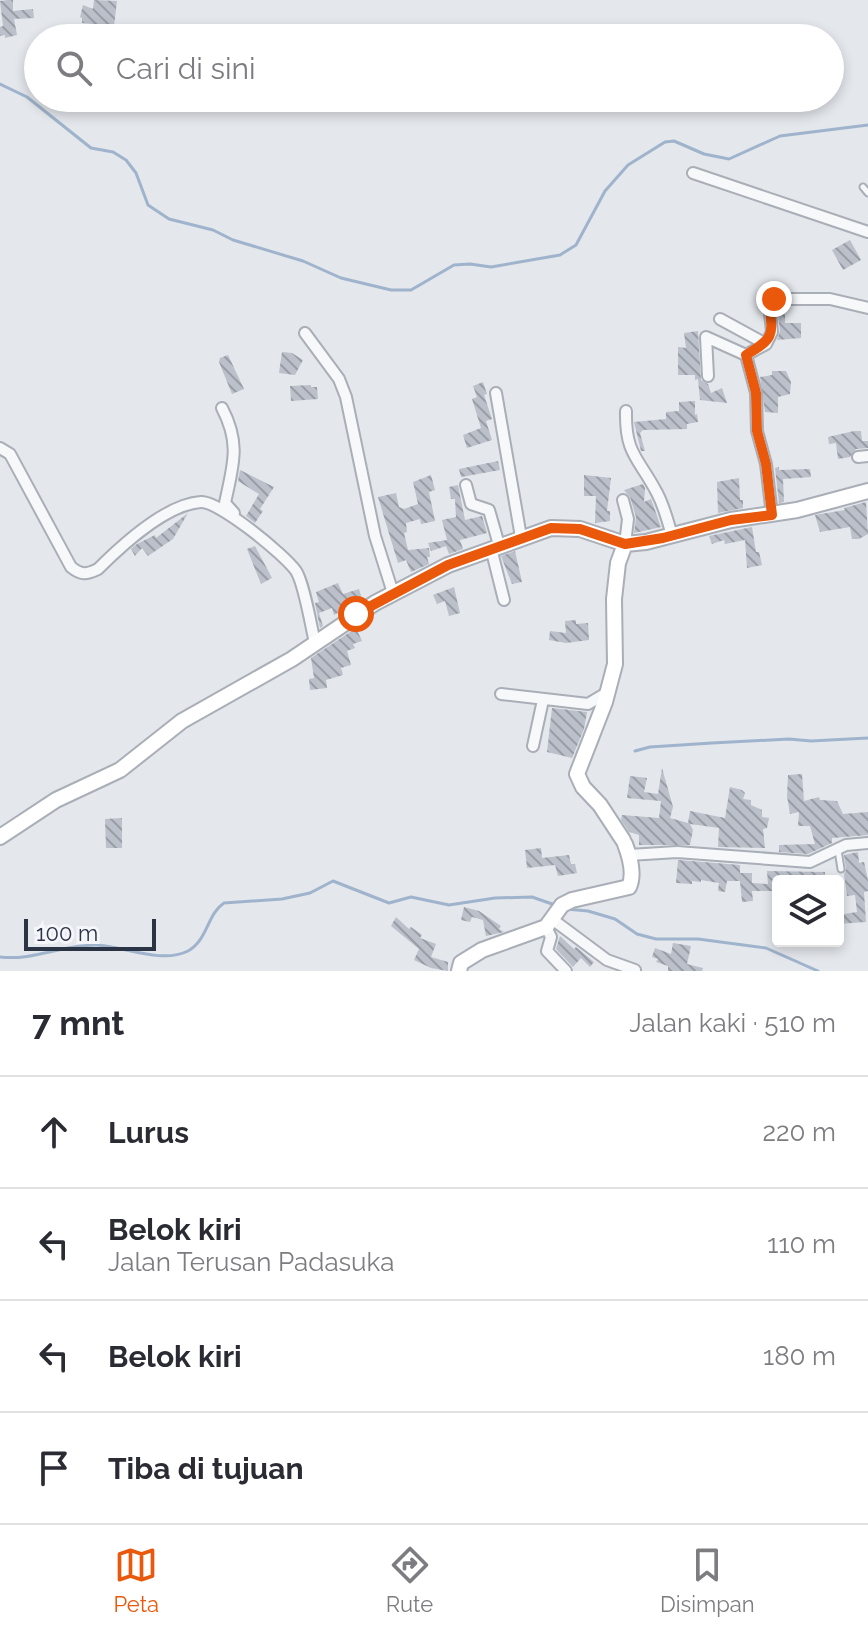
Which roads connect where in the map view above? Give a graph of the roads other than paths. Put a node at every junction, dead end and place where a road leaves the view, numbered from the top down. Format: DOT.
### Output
graph roads {
  1 [pos="693,173"];
  2 [pos="868,232"];
  3 [pos="868,308"];
  4 [pos="720,319"];
  5 [pos="305,333"];
  6 [pos="766,344"];
  7 [pos="746,355"];
  8 [pos="708,376"];
  9 [pos="496,393"];
  10 [pos="222,408"];
  11 [pos="626,411"];
  12 [pos="0,448"];
  13 [pos="466,485"];
  14 [pos="868,491"];
  15 [pos="623,500"];
  16 [pos="772,515"];
  17 [pos="236,518"];
  18 [pos="672,536"];
  19 [pos="521,537"];
  20 [pos="625,544"];
  21 [pos="495,546"];
  22 [pos="393,593"];
  23 [pos="504,600"];
  24 [pos="315,643"];
  25 [pos="609,690"];
  26 [pos="501,694"];
  27 [pos="543,700"];
  28 [pos="533,746"];
  29 [pos="0,837"];
  30 [pos="868,843"];
  31 [pos="625,846"];
  32 [pos="838,849"];
  33 [pos="841,869"];
  34 [pos="549,923"];
  35 [pos="635,970"];
  36 [pos="459,971"];
  37 [pos="566,971"];
  1 -- 2 [label="street"];
  3 -- 6 [label="street"];
  4 -- 6 [label="street"];
  5 -- 22 [label="street"];
  6 -- 7 [label="street"];
  7 -- 8 [label="street"];
  7 -- 16 [label="street"];
  9 -- 19 [label="street"];
  10 -- 17 [label="street"];
  11 -- 18 [label="street"];
  12 -- 17 [label="street"];
  13 -- 21 [label="street"];
  14 -- 16 [label="street"];
  15 -- 20 [label="street"];
  16 -- 18 [label="street"];
  17 -- 24 [label="street"];
  18 -- 20 [label="street"];
  19 -- 20 [label="street"];
  19 -- 21 [label="street"];
  20 -- 25 [label="street"];
  21 -- 22 [label="street"];
  21 -- 23 [label="street"];
  22 -- 24 [label="street"];
  24 -- 29 [label="street"];
  25 -- 27 [label="street"];
  25 -- 31 [label="street"];
  26 -- 27 [label="street"];
  27 -- 28 [label="street"];
  30 -- 32 [label="street"];
  31 -- 32 [label="street"];
  31 -- 34 [label="street"];
  32 -- 33 [label="lane"];
  34 -- 35 [label="street"];
  34 -- 36 [label="street"];
  34 -- 37 [label="street"];
}
